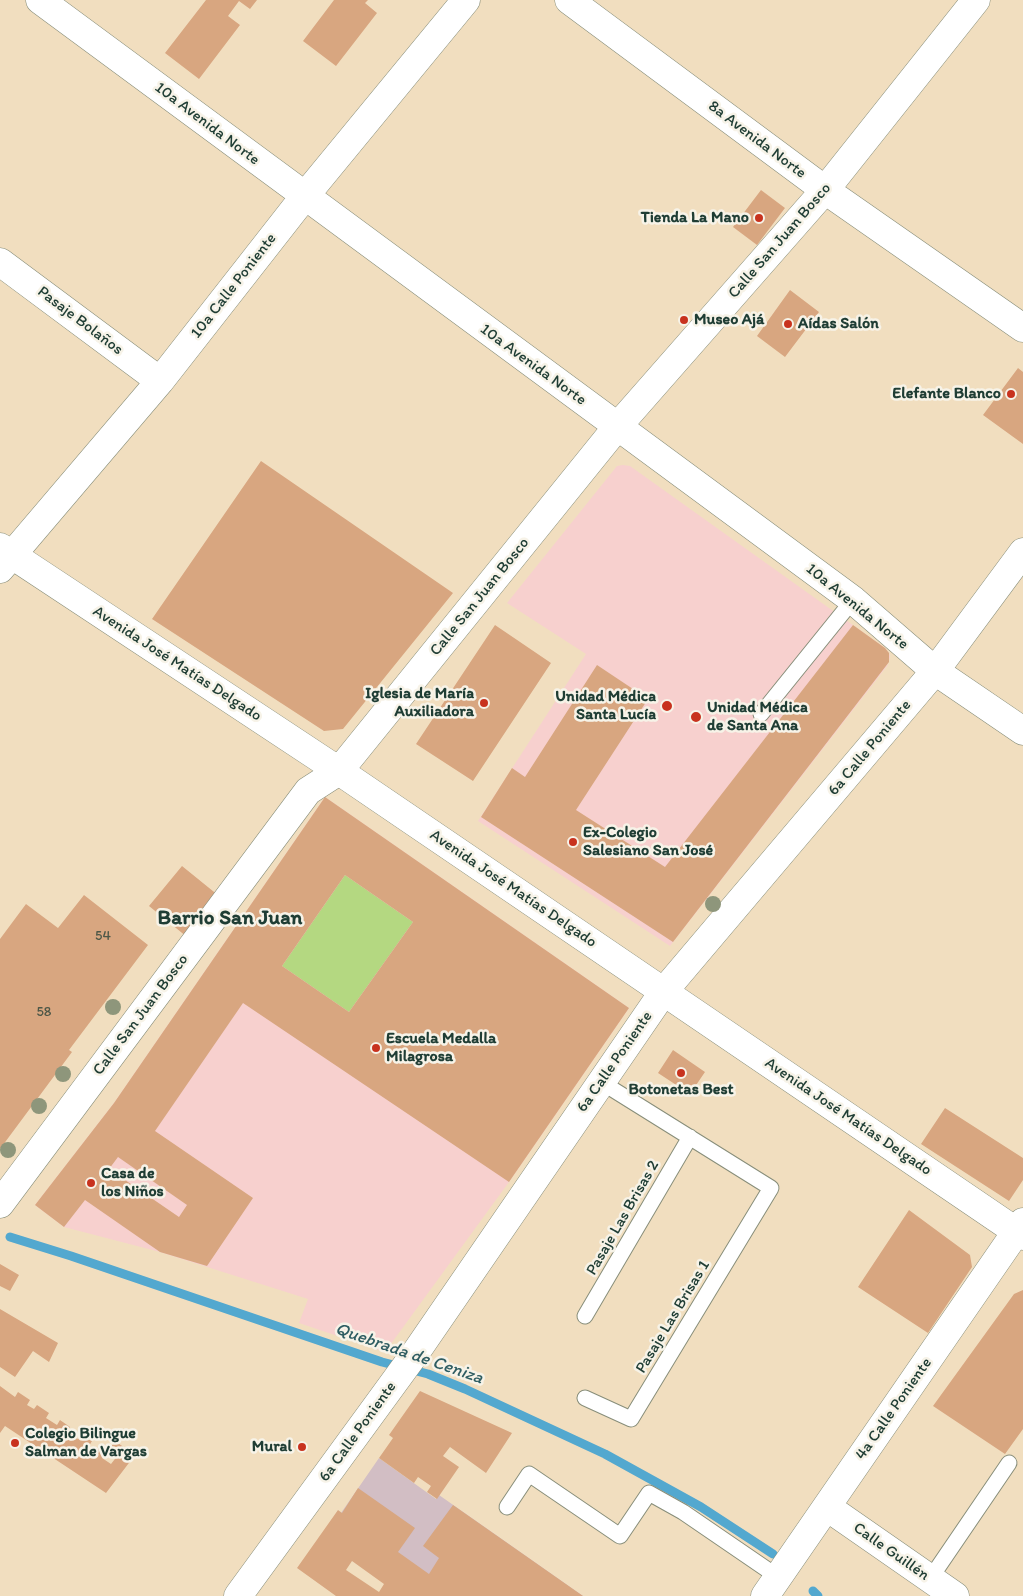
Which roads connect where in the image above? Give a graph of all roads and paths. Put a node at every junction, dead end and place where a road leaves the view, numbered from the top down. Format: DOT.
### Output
graph roads {
  1 [pos="40,0"];
  2 [pos="466,0"];
  3 [pos="569,0"];
  4 [pos="976,0"];
  5 [pos="824,190"];
  6 [pos="304,196"];
  7 [pos="0,262"];
  8 [pos="1023,328"];
  9 [pos="160,381"];
  10 [pos="617,427"];
  11 [pos="1023,552"];
  12 [pos="4,557"];
  13 [pos="853,600"];
  14 [pos="935,671"];
  15 [pos="762,714"];
  16 [pos="1023,732"];
  17 [pos="339,771"];
  18 [pos="664,991"];
  19 [pos="601,1082"];
  20 [pos="690,1137"];
  21 [pos="0,1204"];
  22 [pos="1021,1230"];
  23 [pos="585,1316"];
  24 [pos="585,1398"];
  25 [pos="1009,1463"];
  26 [pos="507,1507"];
  27 [pos="827,1507"];
  28 [pos="930,1579"];
  29 [pos="771,1587"];
  30 [pos="238,1596"];
  31 [pos="955,1596"];
  1 -- 6 [label="street, 10a Avenida Norte"];
  2 -- 6 [label="street, 10a Calle Poniente"];
  3 -- 5 [label="street, 8a Avenida Norte"];
  4 -- 5 [label="street, Calle San Juan Bosco"];
  5 -- 8 [label="street, 8a Avenida Norte"];
  5 -- 10 [label="street, Calle San Juan Bosco"];
  6 -- 9 [label="street, 10a Calle Poniente"];
  6 -- 10 [label="street, 10a Avenida Norte"];
  7 -- 9 [label="street, Pasaje Bolaños"];
  9 -- 12 [label="street, 10a Calle Poniente"];
  10 -- 13 [label="street, 10a Avenida Norte"];
  10 -- 17 [label="street, Calle San Juan Bosco"];
  11 -- 14 [label="street, 6a Calle Poniente"];
  12 -- 17 [label="street, Avenida José Matías Delgado"];
  13 -- 14 [label="street, 10a Avenida Norte"];
  13 -- 15 [label="lane"];
  14 -- 16 [label="street, 10a Avenida Norte"];
  14 -- 18 [label="street, 6a Calle Poniente"];
  17 -- 18 [label="street, Avenida José Matías Delgado"];
  17 -- 21 [label="street, Calle San Juan Bosco"];
  18 -- 19 [label="street, 6a Calle Poniente"];
  18 -- 22 [label="street, Avenida José Matías Delgado"];
  19 -- 20 [label="lane"];
  19 -- 30 [label="street, 6a Calle Poniente"];
  20 -- 23 [label="lane, Pasaje Las Brisas 2"];
  20 -- 24 [label="lane, Pasaje Las Brisas 1"];
  22 -- 27 [label="street, 4a Calle Poniente"];
  25 -- 28 [label="lane"];
  26 -- 29 [label="lane"];
  27 -- 28 [label="street, Calle Guillén"];
  27 -- 29 [label="street, 4a Calle Poniente"];
  28 -- 31 [label="street, Calle Guillén"];
}
